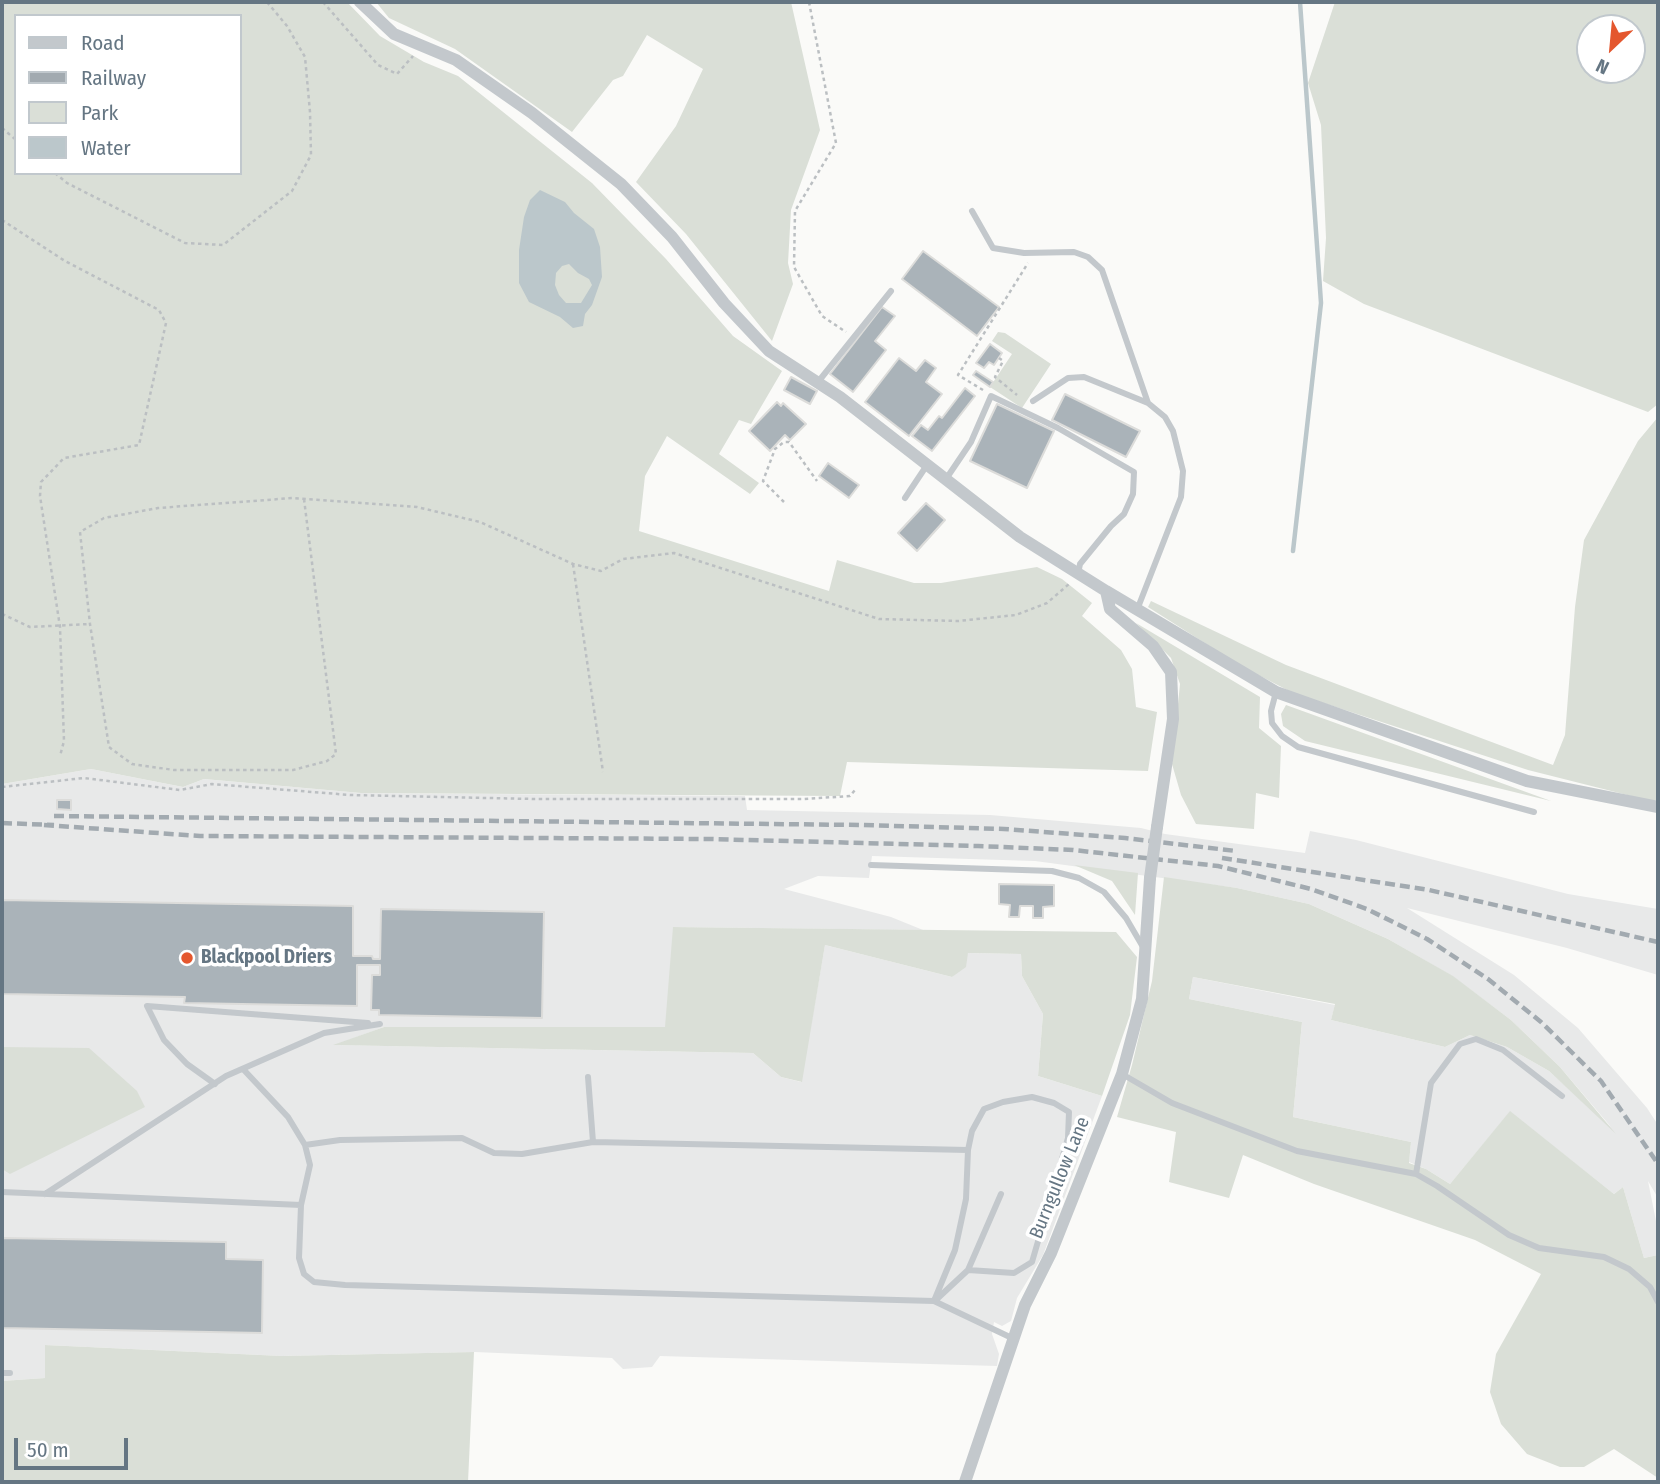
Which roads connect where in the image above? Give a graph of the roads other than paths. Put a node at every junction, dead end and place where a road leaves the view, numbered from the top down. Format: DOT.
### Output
graph roads {
  1 [pos="360,2"];
  2 [pos="972,211"];
  3 [pos="891,291"];
  4 [pos="818,382"];
  5 [pos="1033,401"];
  6 [pos="1147,404"];
  7 [pos="927,465"];
  8 [pos="946,479"];
  9 [pos="905,498"];
  10 [pos="1079,574"];
  11 [pos="1106,592"];
  12 [pos="1137,610"];
  13 [pos="1276,692"];
  14 [pos="1658,807"];
  15 [pos="1534,812"];
  16 [pos="871,865"];
  17 [pos="1145,950"];
  18 [pos="243,1069"];
  19 [pos="1122,1074"];
  20 [pos="588,1077"];
  21 [pos="215,1084"];
  22 [pos="1562,1096"];
  23 [pos="593,1142"];
  24 [pos="305,1145"];
  25 [pos="968,1150"];
  26 [pos="1416,1174"];
  27 [pos="2,1192"];
  28 [pos="45,1194"];
  29 [pos="1001,1194"];
  30 [pos="301,1205"];
  31 [pos="968,1270"];
  32 [pos="934,1301"];
  33 [pos="1658,1302"];
  34 [pos="1014,1339"];
  35 [pos="2,1373"];
  36 [pos="10,1373"];
  37 [pos="965,1482"];
  1 -- 4 [label="street"];
  2 -- 6 [label="lane"];
  3 -- 4 [label="lane"];
  4 -- 7 [label="street"];
  5 -- 6 [label="lane"];
  6 -- 12 [label="lane"];
  7 -- 8 [label="street"];
  7 -- 9 [label="lane"];
  8 -- 10 [label="street"];
  8 -- 10 [label="lane"];
  10 -- 11 [label="street"];
  11 -- 12 [label="street"];
  11 -- 17 [label="street, Burngullow Lane, bridge"];
  12 -- 13 [label="street"];
  13 -- 14 [label="street"];
  13 -- 15 [label="lane"];
  16 -- 17 [label="lane"];
  17 -- 19 [label="street, Burngullow Lane"];
  18 -- 21 [label="lane"];
  18 -- 21 [label="lane"];
  18 -- 24 [label="lane"];
  19 -- 26 [label="lane"];
  19 -- 34 [label="street, Burngullow Lane"];
  20 -- 23 [label="lane"];
  21 -- 28 [label="lane"];
  22 -- 26 [label="lane"];
  23 -- 24 [label="lane"];
  23 -- 25 [label="lane"];
  24 -- 30 [label="lane"];
  25 -- 31 [label="lane"];
  25 -- 32 [label="lane"];
  26 -- 33 [label="lane"];
  27 -- 28 [label="lane"];
  28 -- 30 [label="lane"];
  29 -- 31 [label="lane"];
  30 -- 32 [label="lane"];
  31 -- 32 [label="lane"];
  32 -- 34 [label="lane"];
  34 -- 37 [label="street, Burngullow Lane"];
  35 -- 36 [label="lane"];
}
